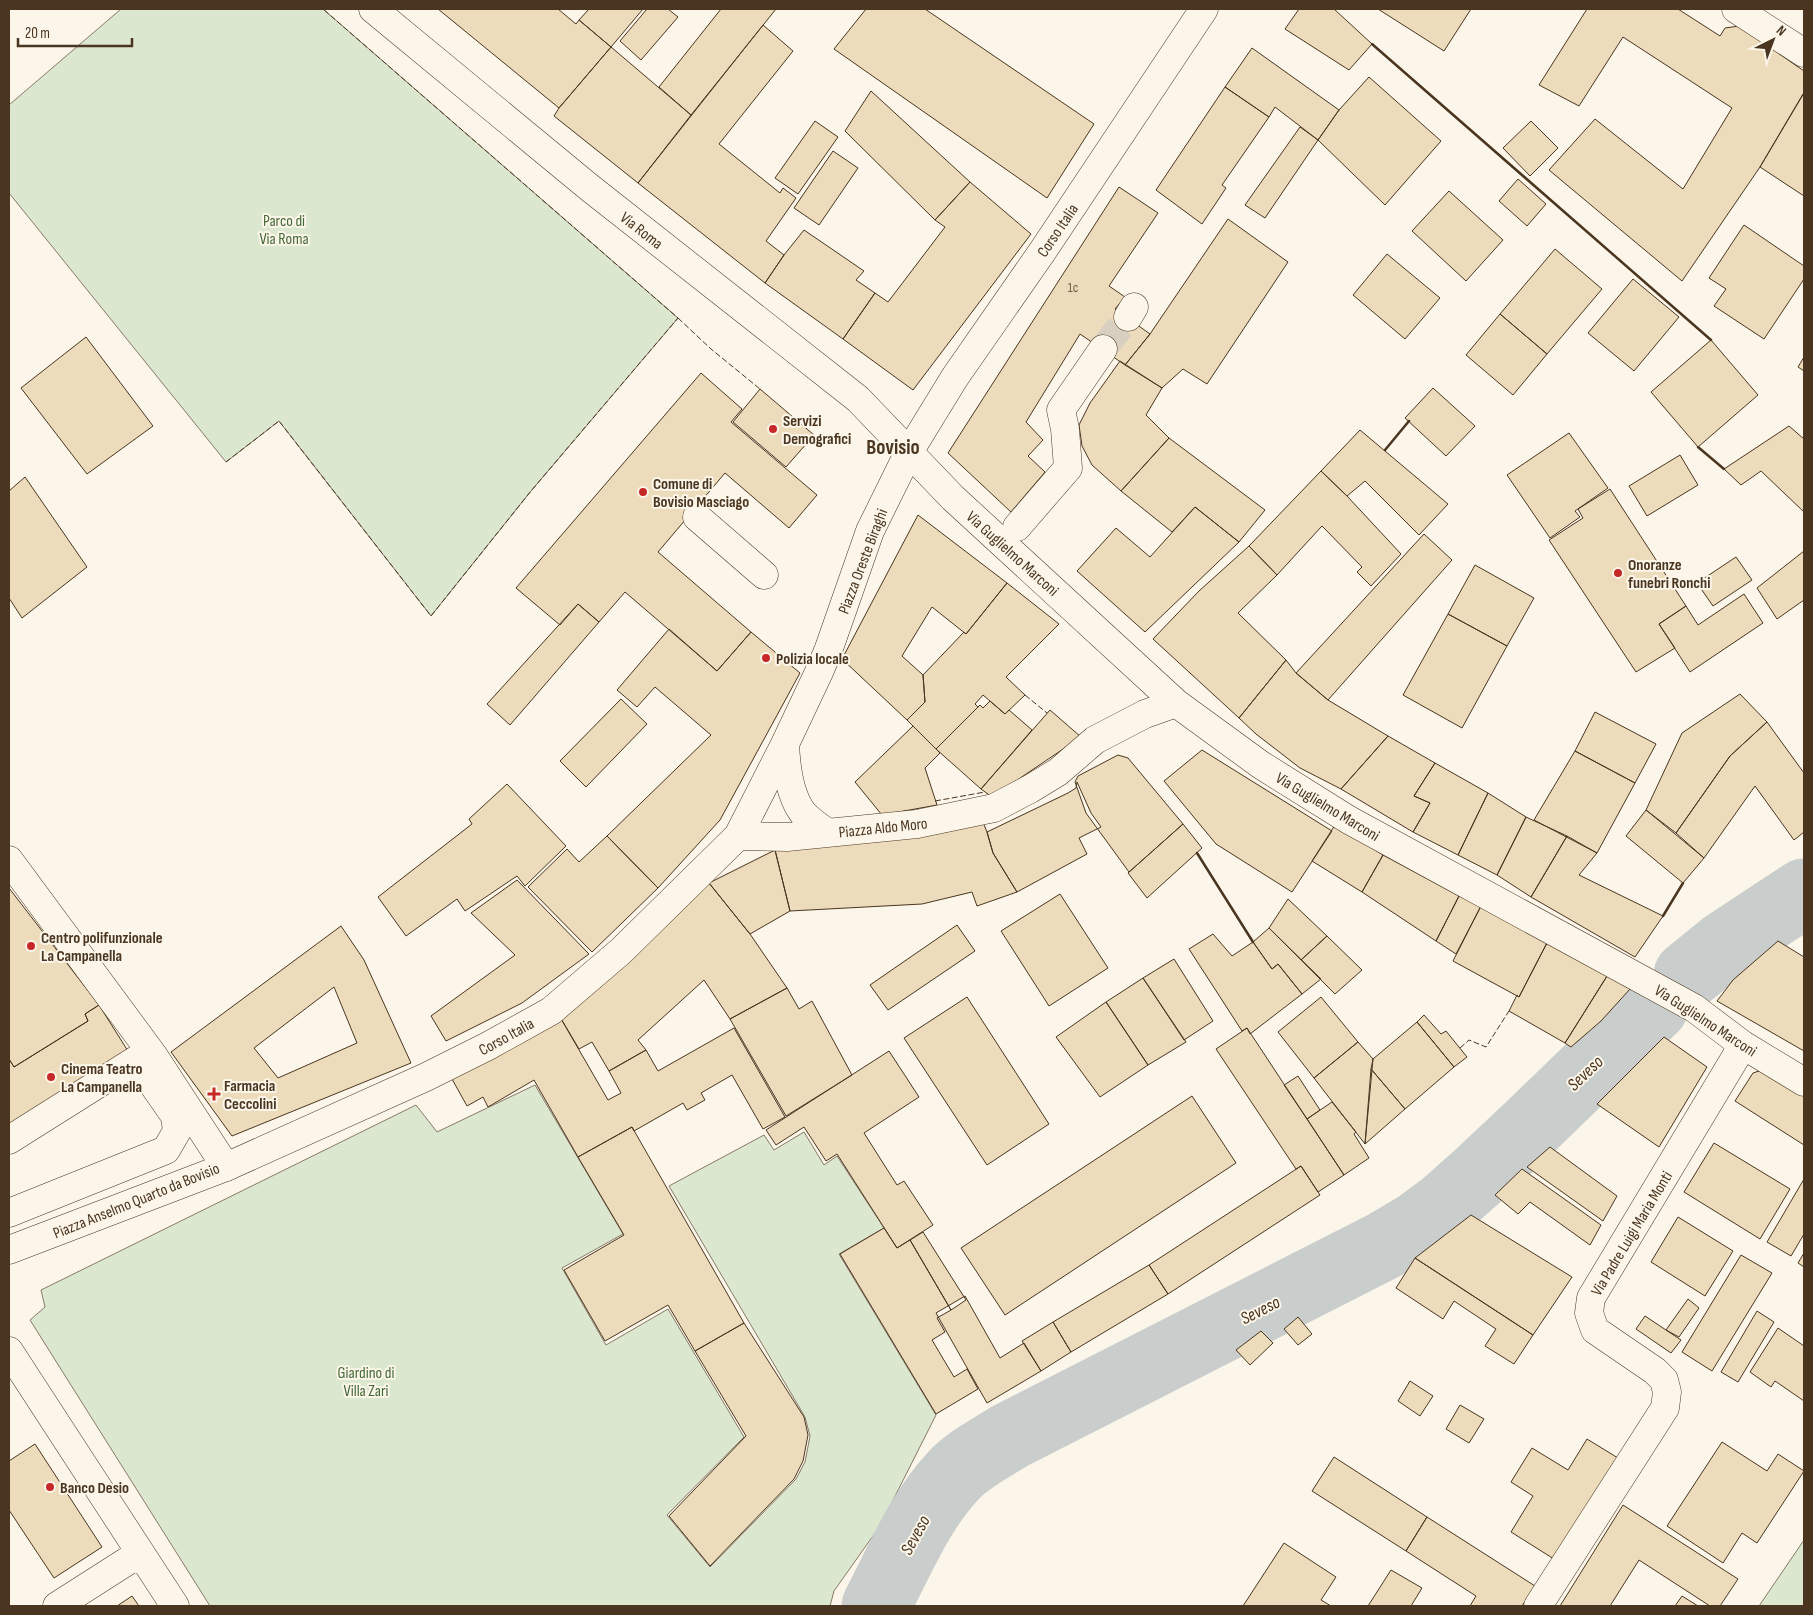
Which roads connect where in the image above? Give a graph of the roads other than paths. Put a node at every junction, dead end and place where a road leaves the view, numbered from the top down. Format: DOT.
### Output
graph roads {
  1 [pos="373,9"];
  2 [pos="1204,9"];
  3 [pos="1736,9"];
  4 [pos="1804,53"];
  5 [pos="1103,349"];
  6 [pos="909,452"];
  7 [pos="697,517"];
  8 [pos="1017,527"];
  9 [pos="764,575"];
  10 [pos="819,672"];
  11 [pos="1176,703"];
  12 [pos="785,744"];
  13 [pos="828,833"];
  14 [pos="738,836"];
  15 [pos="9,860"];
  16 [pos="1743,1045"];
  17 [pos="1804,1082"];
  18 [pos="9,1140"];
  19 [pos="226,1166"];
  20 [pos="9,1214"];
  21 [pos="9,1250"];
  22 [pos="9,1351"];
  23 [pos="140,1553"];
  24 [pos="57,1606"];
  25 [pos="175,1606"];
  26 [pos="1538,1606"];
  1 -- 6 [label="street, Via Roma"];
  2 -- 6 [label="street, Corso Italia"];
  3 -- 4 [label="street"];
  5 -- 8 [label="street, Via Guglielmo Marconi"];
  6 -- 10 [label="street, Piazza Oreste Biraghi"];
  6 -- 11 [label="street, Via Guglielmo Marconi"];
  7 -- 9 [label="street"];
  10 -- 12 [label="street, Piazza Aldo Moro"];
  11 -- 13 [label="street, Piazza Aldo Moro"];
  11 -- 16 [label="street, Via Guglielmo Marconi"];
  12 -- 13 [label="street, Piazza Aldo Moro"];
  12 -- 14 [label="street, Piazza Aldo Moro"];
  13 -- 14 [label="street, Piazza Aldo Moro"];
  14 -- 19 [label="street, Corso Italia"];
  15 -- 19 [label="street, Piazza Anselmo Quarto da Bovisio"];
  16 -- 17 [label="street, Via Guglielmo Marconi"];
  16 -- 26 [label="street, Via Padre Luigi Maria Monti"];
  18 -- 20 [label="street"];
  19 -- 21 [label="street, Piazza Anselmo Quarto da Bovisio"];
  22 -- 23 [label="street"];
  23 -- 24 [label="street"];
  23 -- 25 [label="street"];
}
